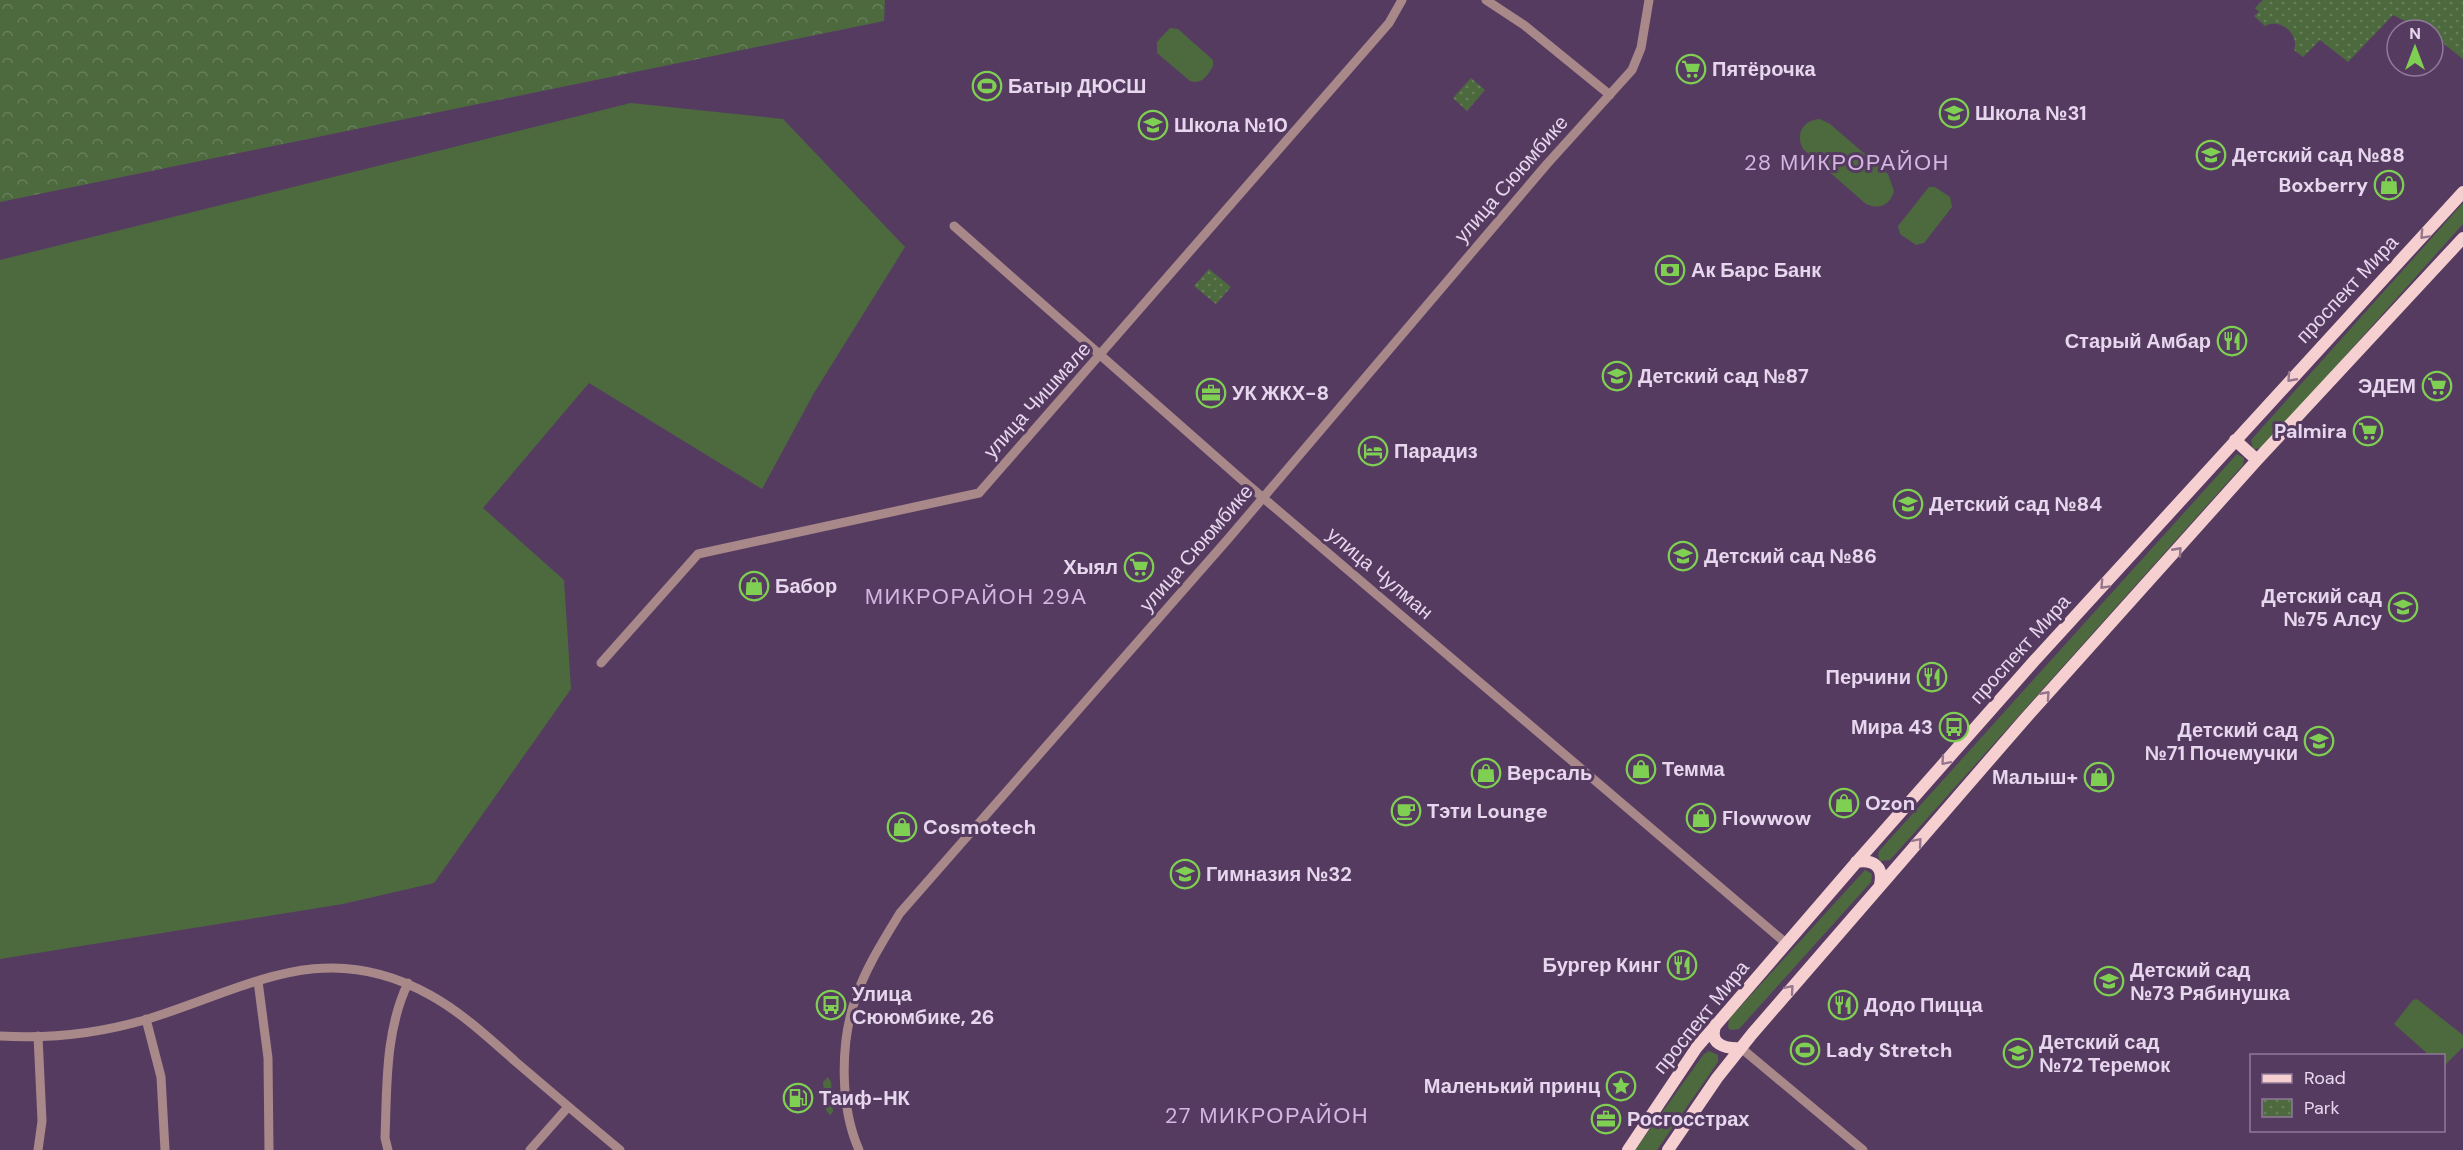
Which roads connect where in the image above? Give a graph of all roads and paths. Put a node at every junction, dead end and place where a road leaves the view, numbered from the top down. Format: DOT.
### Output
graph roads {
  1 [pos="1402,0"];
  2 [pos="1486,0"];
  3 [pos="1649,0"];
  4 [pos="1610,95"];
  5 [pos="2463,192"];
  6 [pos="954,226"];
  7 [pos="2463,238"];
  8 [pos="1100,357"];
  9 [pos="2235,440"];
  10 [pos="2257,460"];
  11 [pos="1264,498"];
  12 [pos="601,663"];
  13 [pos="1857,862"];
  14 [pos="1880,885"];
  15 [pos="1787,944"];
  16 [pos="258,981"];
  17 [pos="408,984"];
  18 [pos="146,1019"];
  19 [pos="1717,1023"];
  20 [pos="0,1036"];
  21 [pos="38,1036"];
  22 [pos="1741,1048"];
  23 [pos="568,1107"];
  24 [pos="38,1150"];
  25 [pos="165,1150"];
  26 [pos="269,1150"];
  27 [pos="388,1150"];
  28 [pos="530,1150"];
  29 [pos="620,1150"];
  30 [pos="860,1150"];
  31 [pos="1628,1150"];
  32 [pos="1668,1150"];
  33 [pos="1863,1150"];
  1 -- 8 [label="street, улица Чишмале"];
  2 -- 4 [label="street"];
  3 -- 4 [label="street, улица Сююмбике"];
  4 -- 11 [label="street, улица Сююмбике"];
  5 -- 9 [label="main road, проспект Мира, one-way"];
  6 -- 8 [label="street, улица Чулман"];
  7 -- 10 [label="main road"];
  8 -- 11 [label="street, улица Чулман"];
  8 -- 12 [label="street, улица Чишмале"];
  9 -- 10 [label="main road"];
  9 -- 13 [label="main road, проспект Мира, one-way"];
  14 -- 10 [label="main road, one-way"];
  11 -- 15 [label="street, улица Чулман"];
  11 -- 30 [label="street, улица Сююмбике"];
  13 -- 14 [label="main road"];
  13 -- 15 [label="main road, проспект Мира"];
  22 -- 14 [label="main road, one-way"];
  15 -- 19 [label="main road, проспект Мира"];
  16 -- 17 [label="street"];
  16 -- 18 [label="street"];
  16 -- 26 [label="street"];
  17 -- 23 [label="street"];
  17 -- 27 [label="street"];
  18 -- 21 [label="street"];
  18 -- 25 [label="street"];
  19 -- 22 [label="main road"];
  19 -- 31 [label="main road, проспект Мира"];
  20 -- 21 [label="street"];
  21 -- 24 [label="street"];
  22 -- 32 [label="main road"];
  22 -- 33 [label="street"];
  23 -- 28 [label="street"];
  23 -- 29 [label="street"];
}
